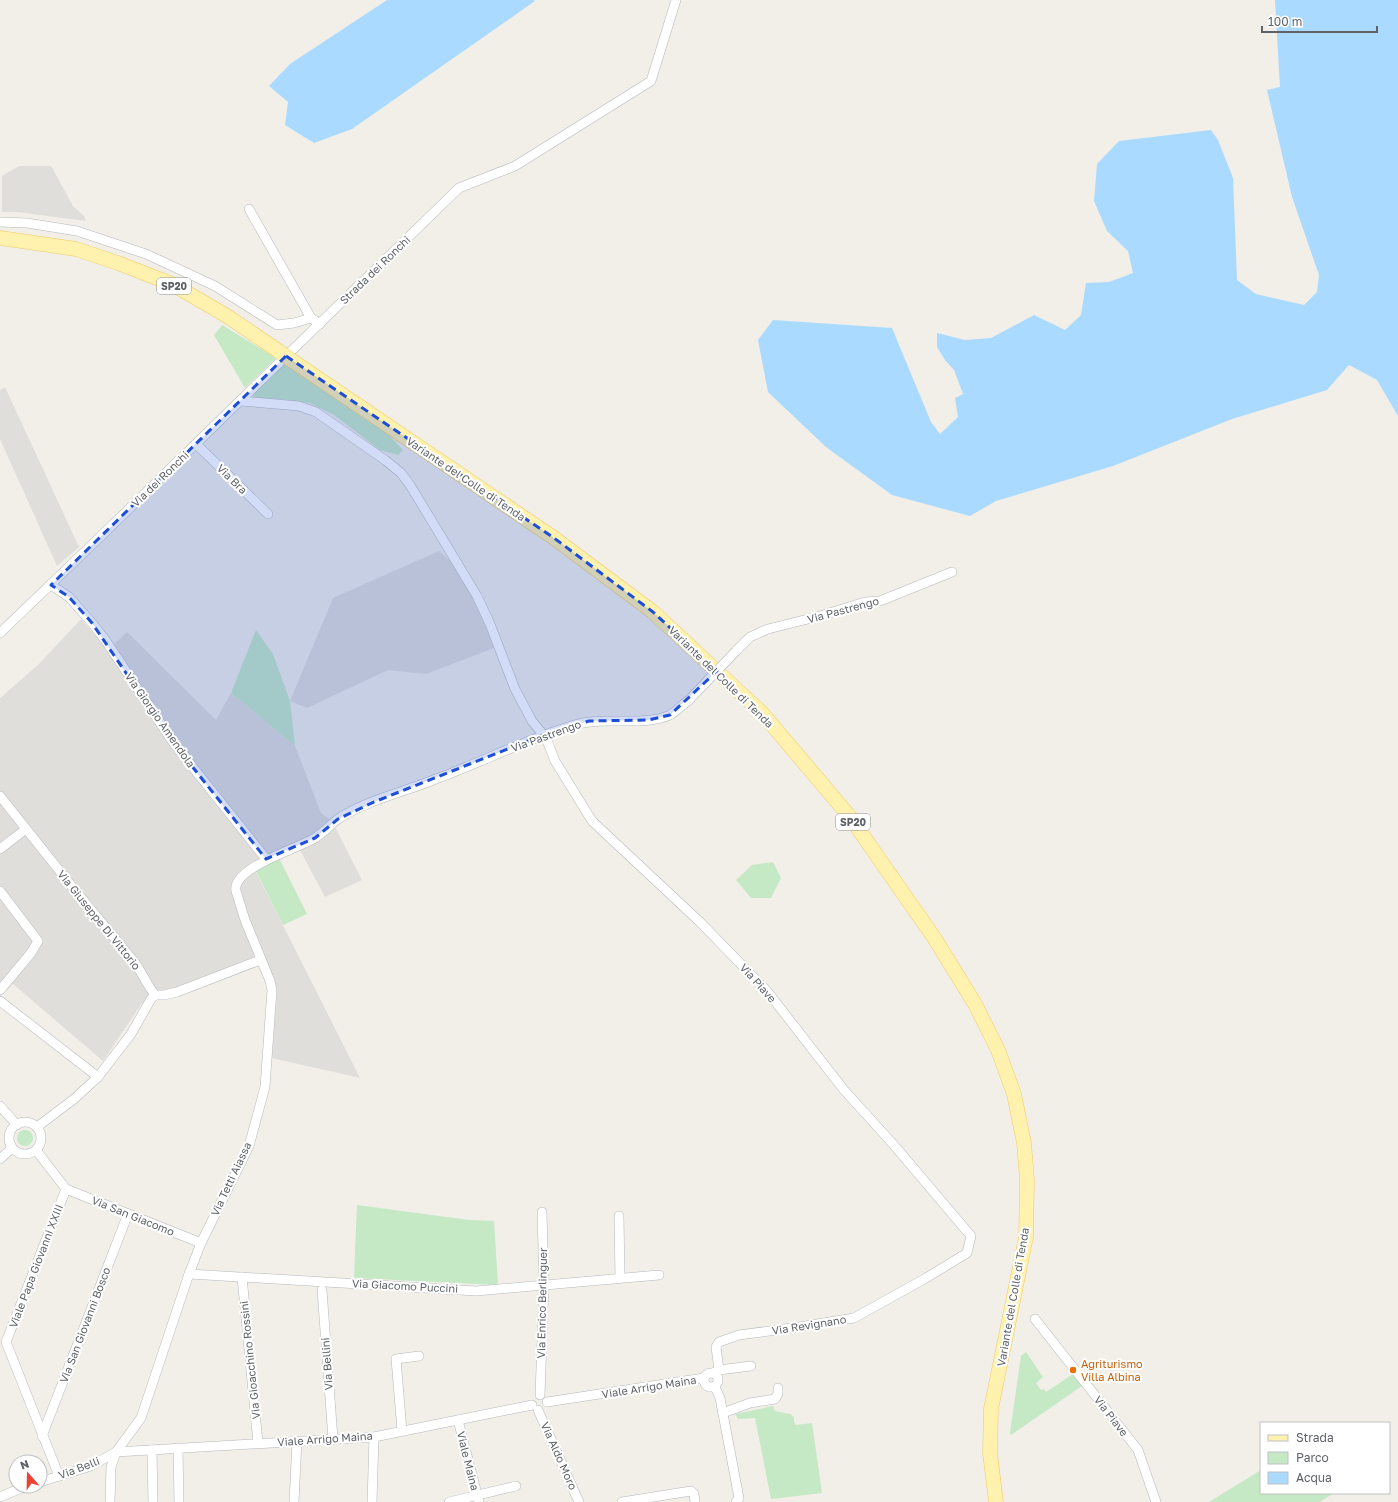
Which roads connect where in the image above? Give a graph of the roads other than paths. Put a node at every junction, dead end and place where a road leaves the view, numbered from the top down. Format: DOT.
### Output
graph roads {
  1 [pos="676,0"];
  2 [pos="248,209"];
  3 [pos="0,222"];
  4 [pos="0,238"];
  5 [pos="0,246"];
  6 [pos="57,246"];
  7 [pos="311,318"];
  8 [pos="320,324"];
  9 [pos="241,401"];
  10 [pos="196,444"];
  11 [pos="268,514"];
  12 [pos="952,572"];
  13 [pos="51,584"];
  14 [pos="0,633"];
  15 [pos="543,735"];
  16 [pos="0,796"];
  17 [pos="26,829"];
  18 [pos="0,849"];
  19 [pos="266,859"];
  20 [pos="0,891"];
  21 [pos="260,960"];
  22 [pos="0,990"];
  23 [pos="155,995"];
  24 [pos="0,1001"];
  25 [pos="98,1077"];
  26 [pos="0,1106"];
  27 [pos="16,1125"];
  28 [pos="37,1127"];
  29 [pos="12,1148"];
  30 [pos="36,1150"];
  31 [pos="0,1159"];
  32 [pos="66,1189"];
  33 [pos="542,1212"];
  34 [pos="128,1214"];
  35 [pos="619,1216"];
  36 [pos="971,1236"];
  37 [pos="201,1243"];
  38 [pos="189,1274"];
  39 [pos="660,1275"];
  40 [pos="242,1277"];
  41 [pos="620,1278"];
  42 [pos="544,1285"];
  43 [pos="322,1290"];
  44 [pos="1035,1319"];
  45 [pos="419,1356"];
  46 [pos="751,1366"];
  47 [pos="716,1372"];
  48 [pos="704,1378"];
  49 [pos="715,1387"];
  50 [pos="778,1388"];
  51 [pos="540,1394"];
  52 [pos="547,1402"];
  53 [pos="535,1408"];
  54 [pos="723,1413"];
  55 [pos="458,1420"];
  56 [pos="402,1431"];
  57 [pos="42,1436"];
  58 [pos="374,1437"];
  59 [pos="333,1439"];
  60 [pos="297,1441"];
  61 [pos="258,1443"];
  62 [pos="178,1448"];
  63 [pos="152,1450"];
  64 [pos="116,1452"];
  65 [pos="59,1476"];
  66 [pos="48,1479"];
  67 [pos="516,1486"];
  68 [pos="478,1499"];
  69 [pos="110,1502"];
  70 [pos="153,1502"];
  71 [pos="179,1502"];
  72 [pos="294,1502"];
  73 [pos="372,1502"];
  74 [pos="449,1502"];
  75 [pos="579,1502"];
  76 [pos="622,1502"];
  77 [pos="695,1502"];
  78 [pos="736,1502"];
  79 [pos="996,1502"];
  80 [pos="1156,1502"];
  1 -- 8 [label="street, Strada dei Ronchi"];
  2 -- 7 [label="street"];
  3 -- 7 [label="street"];
  4 -- 6 [label="main road, Variante del Colle di Tenda / SP20"];
  5 -- 6 [label="main road, SP20"];
  6 -- 79 [label="main road, Variante del Colle di Tenda / SP20, bridge"];
  7 -- 8 [label="street"];
  8 -- 9 [label="street, Via dei Ronchi"];
  9 -- 10 [label="street, Via dei Ronchi"];
  9 -- 15 [label="street, Via Piave"];
  10 -- 11 [label="street, Via Bra"];
  10 -- 13 [label="street, Via dei Ronchi"];
  12 -- 15 [label="street, Via Pastrengo, bridge"];
  13 -- 14 [label="street, Via dei Ronchi"];
  13 -- 19 [label="street, Via Giorgio Amendola"];
  15 -- 19 [label="street, Via Pastrengo"];
  15 -- 36 [label="street, Via Piave"];
  16 -- 17 [label="street, Via Giuseppe Di Vittorio"];
  17 -- 18 [label="street"];
  17 -- 23 [label="street, Via Giuseppe Di Vittorio"];
  19 -- 21 [label="street, Via Tetti Aiassa"];
  20 -- 22 [label="street"];
  21 -- 23 [label="street"];
  21 -- 37 [label="street, Via Tetti Aiassa"];
  23 -- 25 [label="street"];
  24 -- 25 [label="street"];
  25 -- 28 [label="street"];
  26 -- 27 [label="street"];
  27 -- 28 [label="street"];
  27 -- 29 [label="street"];
  28 -- 30 [label="street"];
  29 -- 30 [label="street"];
  29 -- 31 [label="street"];
  30 -- 32 [label="street"];
  32 -- 34 [label="street, Via San Giacomo"];
  32 -- 57 [label="street, Viale Papa Giovanni XXIII"];
  33 -- 42 [label="street, Via Enrico Berlinguer"];
  34 -- 37 [label="street, Via San Giacomo"];
  34 -- 57 [label="street, Via San Giovanni Bosco"];
  35 -- 41 [label="street"];
  36 -- 47 [label="street, Via Revignano"];
  37 -- 38 [label="street, Via Tetti Aiassa"];
  38 -- 40 [label="street, Via Giacomo Puccini"];
  38 -- 64 [label="street, Via Tetti Aiassa"];
  39 -- 41 [label="street, Via Giacomo Puccini"];
  40 -- 42 [label="street, Via Giacomo Puccini"];
  40 -- 61 [label="street, Via Gioacchino Rossini"];
  41 -- 42 [label="street, Via Giacomo Puccini"];
  42 -- 51 [label="street, Via Enrico Berlinguer"];
  43 -- 59 [label="street, Via Bellini"];
  44 -- 80 [label="street, Via Piave"];
  45 -- 56 [label="street"];
  46 -- 47 [label="street"];
  47 -- 48 [label="street"];
  47 -- 49 [label="street, Via Revignano"];
  48 -- 49 [label="street"];
  48 -- 52 [label="street, Viale Arrigo Maina"];
  49 -- 54 [label="street, Via Revignano"];
  50 -- 54 [label="street"];
  51 -- 52 [label="street"];
  51 -- 53 [label="street"];
  52 -- 53 [label="street"];
  53 -- 55 [label="street, Viale Arrigo Maina"];
  53 -- 75 [label="street, Via Aldo Moro"];
  54 -- 78 [label="street, Via Revignano"];
  55 -- 56 [label="street, Viale Arrigo Maina"];
  55 -- 68 [label="street, Viale Maina"];
  56 -- 58 [label="street, Viale Arrigo Maina"];
  57 -- 65 [label="street, Viale Papa Giovanni XXIII"];
  58 -- 59 [label="street, Viale Arrigo Maina"];
  58 -- 73 [label="street"];
  59 -- 60 [label="street, Viale Arrigo Maina"];
  60 -- 61 [label="street, Viale Arrigo Maina"];
  60 -- 72 [label="street"];
  61 -- 62 [label="street, Viale Arrigo Maina"];
  62 -- 63 [label="street, Viale Arrigo Maina"];
  62 -- 71 [label="street"];
  63 -- 64 [label="street, Viale Arrigo Maina"];
  63 -- 70 [label="street"];
  64 -- 65 [label="street, Via Belli"];
  64 -- 69 [label="street, Via Tetti Aiassa"];
  65 -- 66 [label="street, Via Belli"];
  67 -- 68 [label="street"];
  68 -- 74 [label="street"];
  76 -- 77 [label="street"];
}
